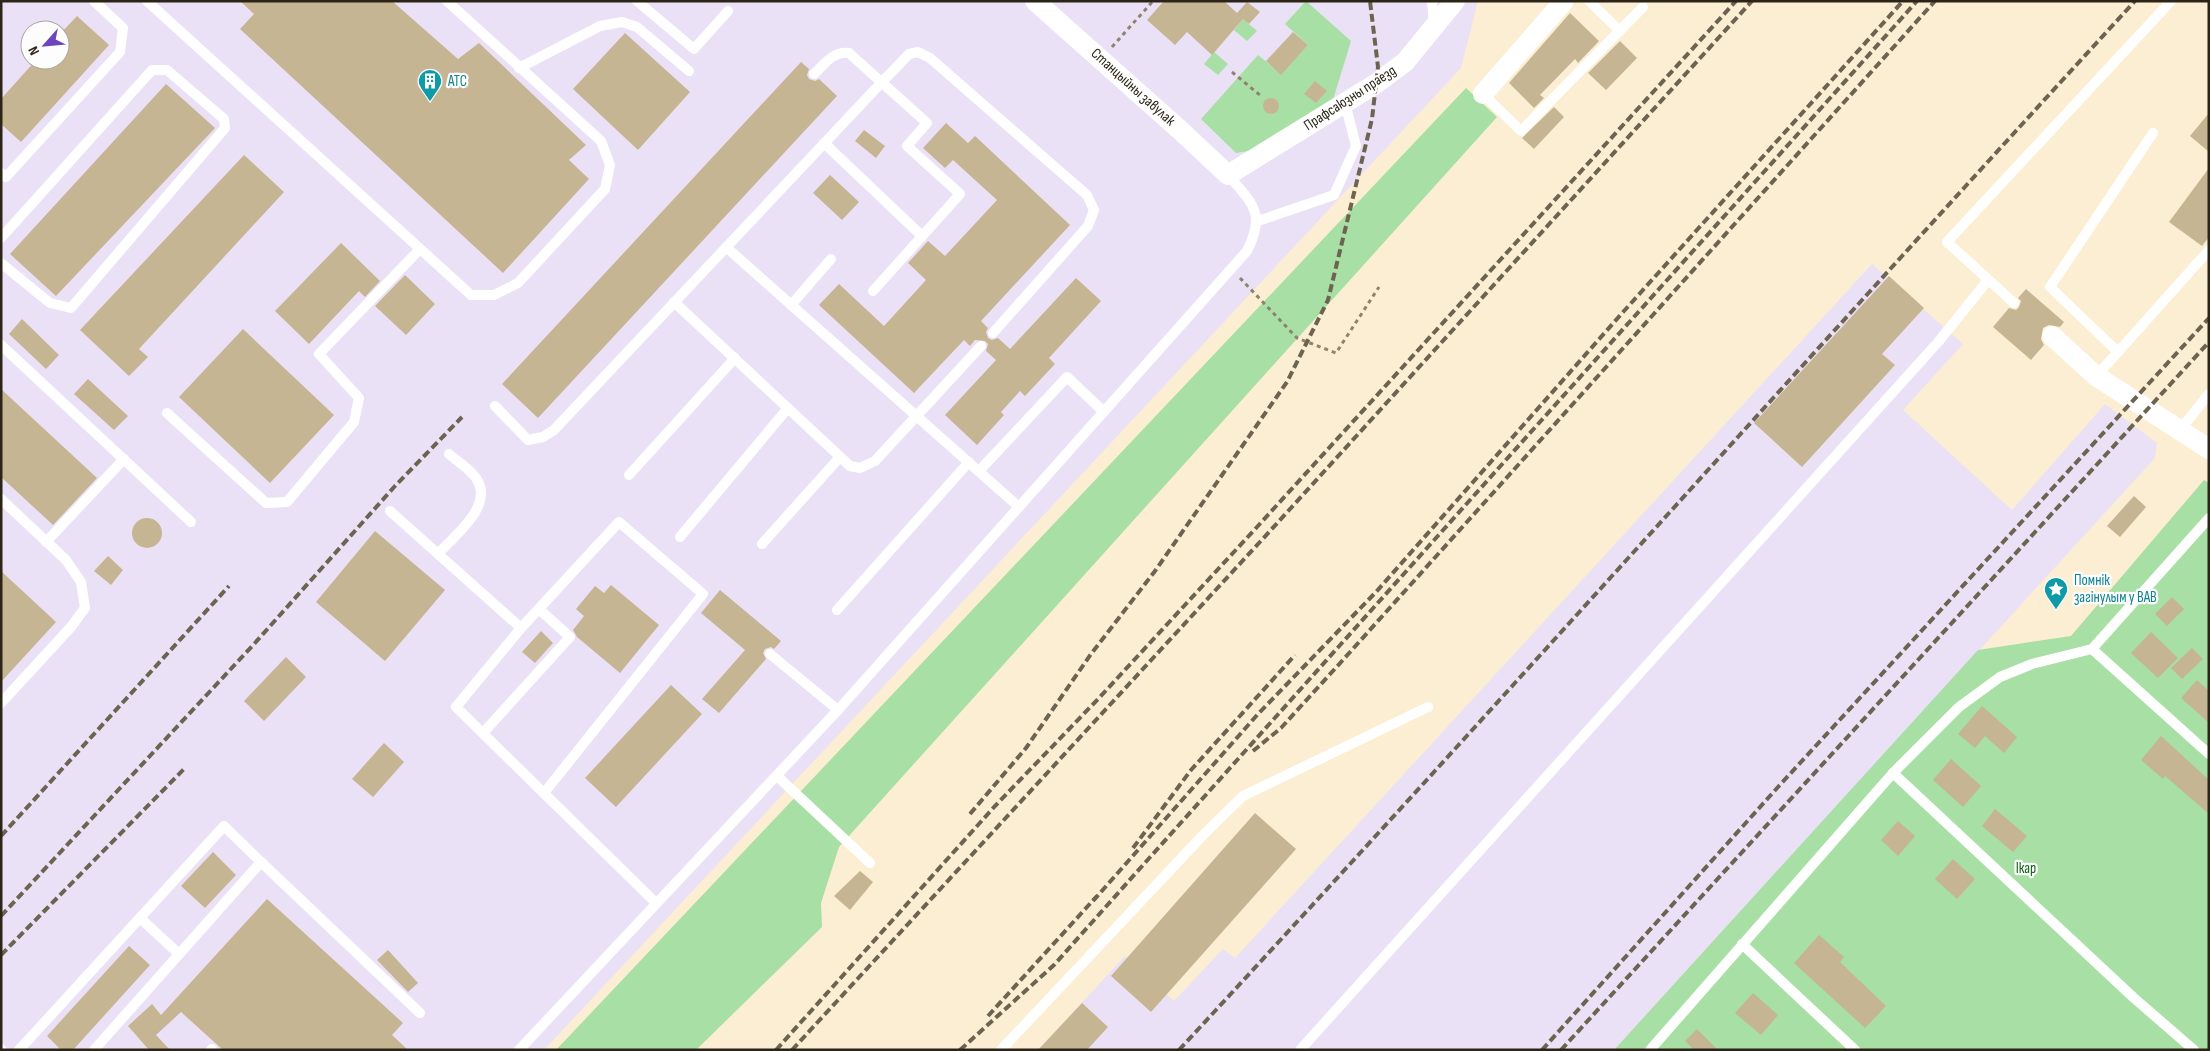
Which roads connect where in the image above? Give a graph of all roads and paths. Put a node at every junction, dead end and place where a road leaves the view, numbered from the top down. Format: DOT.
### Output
graph roads {
  1 [pos="94,1"];
  2 [pos="147,1"];
  3 [pos="446,1"];
  4 [pos="636,1"];
  5 [pos="1036,1"];
  6 [pos="1153,1"];
  7 [pos="1432,1"];
  8 [pos="1455,1"];
  9 [pos="1564,1"];
  10 [pos="1590,1"];
  11 [pos="2171,1"];
  12 [pos="1643,7"];
  13 [pos="728,11"];
  14 [pos="1435,27"];
  15 [pos="1620,31"];
  16 [pos="1101,59"];
  17 [pos="519,68"];
  18 [pos="689,71"];
  19 [pos="1232,72"];
  20 [pos="814,74"];
  21 [pos="882,82"];
  22 [pos="1483,94"];
  23 [pos="1261,96"];
  24 [pos="1345,103"];
  25 [pos="2153,133"];
  26 [pos="824,143"];
  27 [pos="1,173"];
  28 [pos="1228,175"];
  29 [pos="1258,221"];
  30 [pos="922,236"];
  31 [pos="1,238"];
  32 [pos="726,247"];
  33 [pos="420,248"];
  34 [pos="2209,250"];
  35 [pos="831,259"];
  36 [pos="1,263"];
  37 [pos="1231,269"];
  38 [pos="1988,280"];
  39 [pos="1379,286"];
  40 [pos="873,291"];
  41 [pos="674,302"];
  42 [pos="2014,303"];
  43 [pos="791,305"];
  44 [pos="993,333"];
  45 [pos="2052,336"];
  46 [pos="1,345"];
  47 [pos="981,346"];
  48 [pos="2118,352"];
  49 [pos="735,358"];
  50 [pos="2096,376"];
  51 [pos="2209,394"];
  52 [pos="495,406"];
  53 [pos="788,408"];
  54 [pos="1104,412"];
  55 [pos="167,413"];
  56 [pos="918,416"];
  57 [pos="2179,431"];
  58 [pos="2209,449"];
  59 [pos="449,454"];
  60 [pos="840,457"];
  61 [pos="124,459"];
  62 [pos="969,462"];
  63 [pos="979,471"];
  64 [pos="629,475"];
  65 [pos="1,499"];
  66 [pos="1019,507"];
  67 [pos="390,511"];
  68 [pos="2209,518"];
  69 [pos="191,522"];
  70 [pos="680,536"];
  71 [pos="46,542"];
  72 [pos="762,544"];
  73 [pos="438,554"];
  74 [pos="540,610"];
  75 [pos="837,610"];
  76 [pos="521,628"];
  77 [pos="2092,648"];
  78 [pos="770,654"];
  79 [pos="1,703"];
  80 [pos="1428,707"];
  81 [pos="838,710"];
  82 [pos="483,733"];
  83 [pos="2209,754"];
  84 [pos="1893,773"];
  85 [pos="777,776"];
  86 [pos="544,793"];
  87 [pos="261,862"];
  88 [pos="870,863"];
  89 [pos="656,903"];
  90 [pos="140,918"];
  91 [pos="1742,944"];
  92 [pos="179,954"];
  93 [pos="420,1013"];
  94 [pos="20,1050"];
  95 [pos="94,1050"];
  96 [pos="519,1050"];
  97 [pos="1001,1050"];
  98 [pos="1300,1050"];
  99 [pos="1650,1050"];
  100 [pos="1855,1050"];
  101 [pos="2194,1050"];
  1 -- 27 [label="lane"];
  2 -- 33 [label="lane"];
  3 -- 17 [label="lane"];
  4 -- 13 [label="lane"];
  5 -- 16 [label="street, Станцыйны завулак"];
  6 -- 16 [label="path"];
  7 -- 14 [label="lane"];
  8 -- 14 [label="street, Прафсаюзны праезд"];
  9 -- 22 [label="street"];
  10 -- 15 [label="lane"];
  11 -- 38 [label="lane"];
  12 -- 15 [label="lane"];
  14 -- 24 [label="street, Прафсаюзны праезд"];
  15 -- 22 [label="lane"];
  16 -- 28 [label="street, Станцыйны завулак"];
  17 -- 18 [label="lane"];
  17 -- 33 [label="lane"];
  19 -- 23 [label="path"];
  20 -- 21 [label="lane"];
  21 -- 26 [label="lane"];
  21 -- 30 [label="lane"];
  21 -- 44 [label="lane"];
  24 -- 28 [label="street, Прафсаюзны праезд"];
  24 -- 29 [label="lane"];
  25 -- 48 [label="lane"];
  26 -- 30 [label="lane"];
  26 -- 32 [label="lane"];
  28 -- 29 [label="lane"];
  29 -- 37 [label="lane"];
  30 -- 40 [label="lane"];
  31 -- 36 [label="lane"];
  32 -- 41 [label="lane"];
  32 -- 43 [label="lane"];
  33 -- 55 [label="lane"];
  34 -- 48 [label="lane"];
  35 -- 43 [label="lane"];
  37 -- 39 [label="path"];
  37 -- 54 [label="lane"];
  38 -- 42 [label="lane"];
  38 -- 98 [label="lane"];
  41 -- 49 [label="lane"];
  41 -- 52 [label="lane"];
  43 -- 56 [label="lane"];
  45 -- 50 [label="street"];
  46 -- 61 [label="lane"];
  47 -- 56 [label="lane"];
  48 -- 50 [label="lane"];
  49 -- 53 [label="lane"];
  49 -- 64 [label="lane"];
  50 -- 57 [label="street"];
  51 -- 57 [label="lane"];
  53 -- 60 [label="lane"];
  53 -- 70 [label="lane"];
  54 -- 63 [label="lane"];
  54 -- 66 [label="lane"];
  56 -- 60 [label="lane"];
  56 -- 62 [label="lane"];
  57 -- 58 [label="street"];
  59 -- 73 [label="lane"];
  60 -- 72 [label="lane"];
  61 -- 69 [label="lane"];
  61 -- 71 [label="lane"];
  62 -- 63 [label="lane"];
  62 -- 75 [label="lane"];
  63 -- 66 [label="lane"];
  65 -- 71 [label="lane"];
  66 -- 81 [label="lane"];
  67 -- 73 [label="lane"];
  68 -- 77 [label="lane"];
  71 -- 79 [label="lane"];
  73 -- 76 [label="lane"];
  74 -- 76 [label="lane"];
  74 -- 82 [label="lane"];
  74 -- 86 [label="lane"];
  76 -- 82 [label="lane"];
  77 -- 83 [label="lane"];
  77 -- 84 [label="lane"];
  78 -- 81 [label="lane"];
  80 -- 97 [label="lane"];
  81 -- 85 [label="lane"];
  82 -- 86 [label="lane"];
  84 -- 91 [label="lane"];
  84 -- 101 [label="lane"];
  85 -- 88 [label="lane"];
  85 -- 89 [label="lane"];
  86 -- 89 [label="lane"];
  87 -- 90 [label="lane"];
  87 -- 92 [label="lane"];
  87 -- 93 [label="lane"];
  89 -- 96 [label="lane"];
  90 -- 92 [label="lane"];
  90 -- 94 [label="lane"];
  91 -- 99 [label="lane"];
  91 -- 100 [label="lane"];
  92 -- 95 [label="lane"];
}
